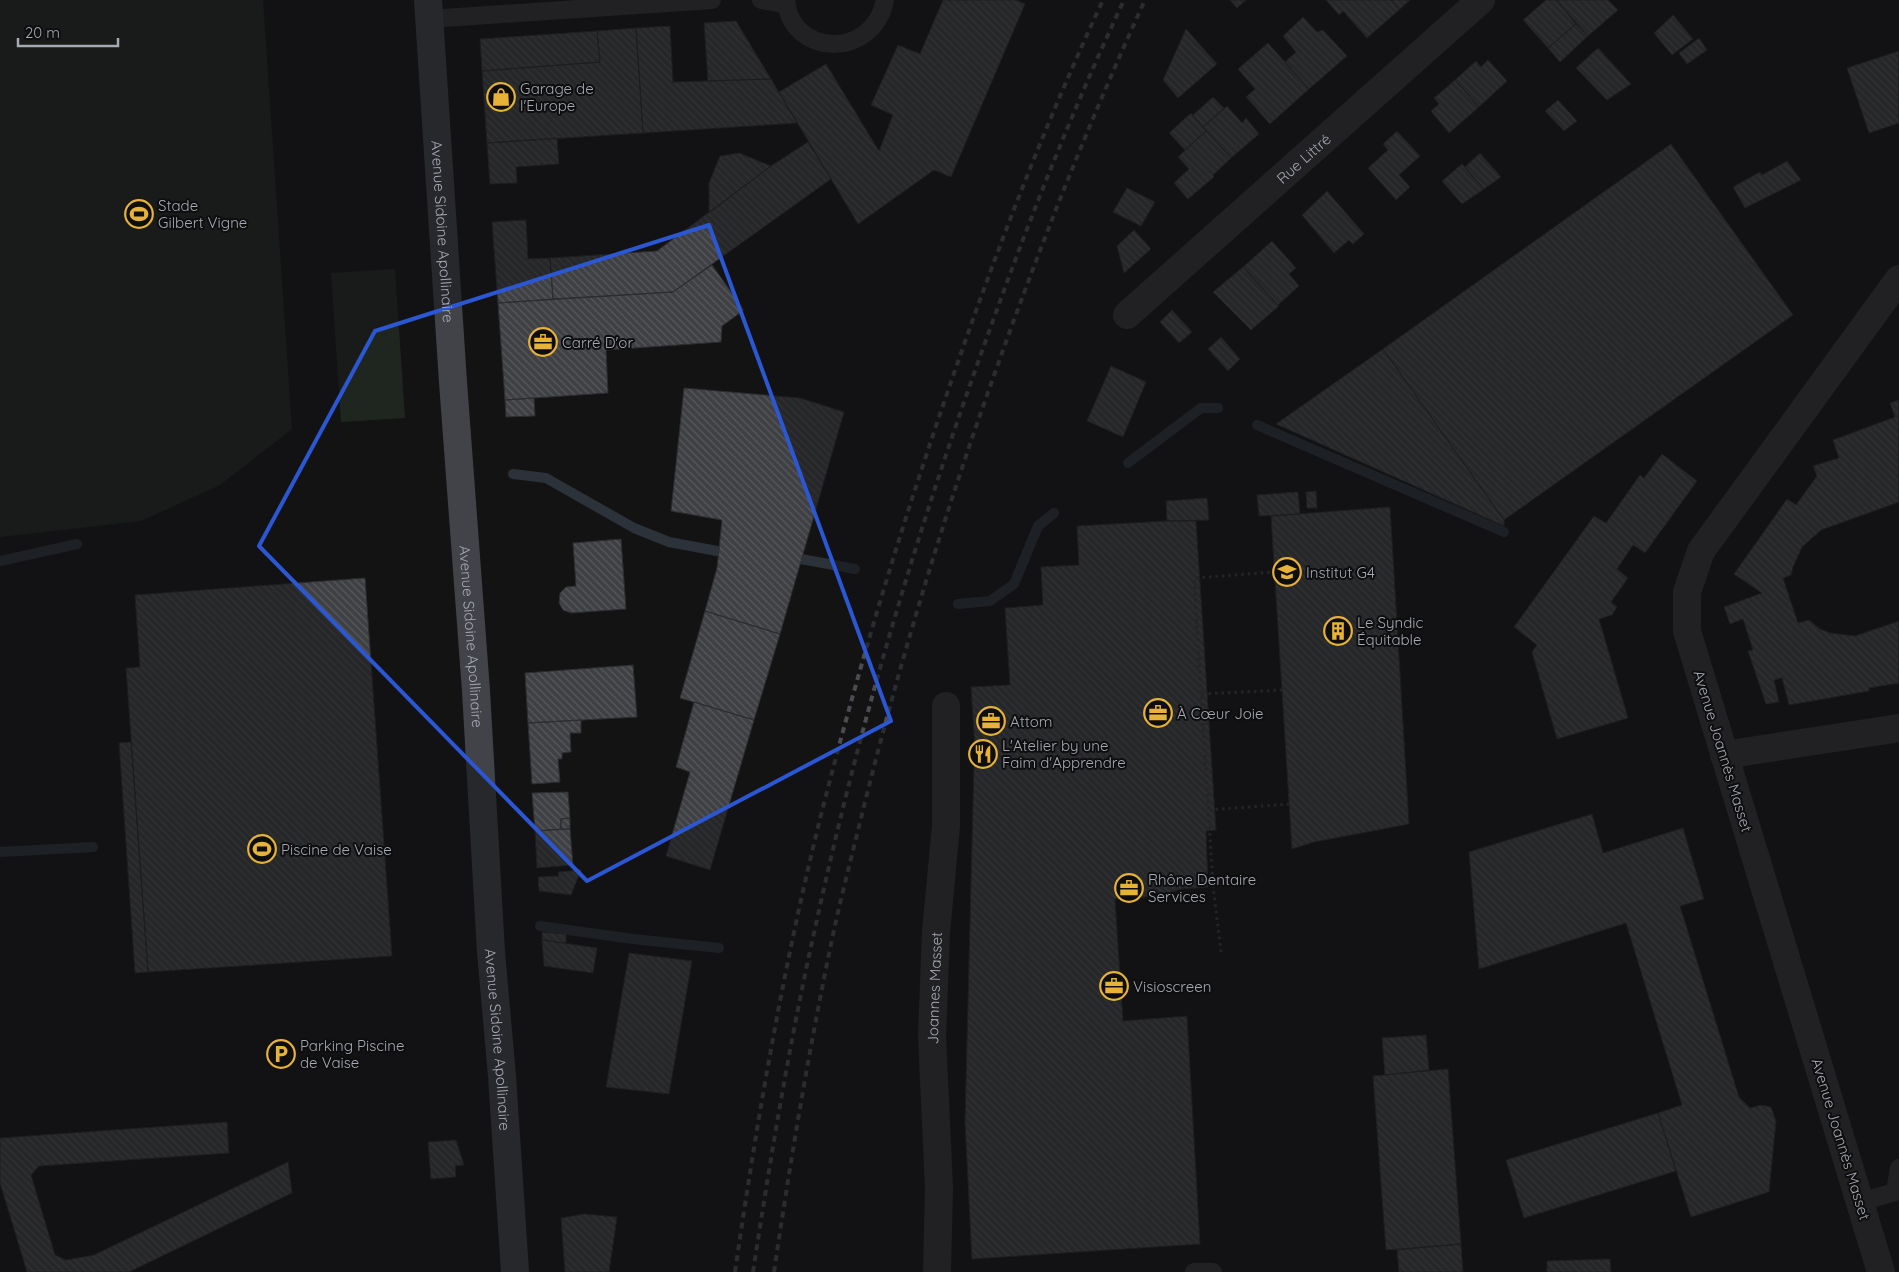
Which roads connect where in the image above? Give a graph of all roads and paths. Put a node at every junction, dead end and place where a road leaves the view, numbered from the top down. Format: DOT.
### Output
graph roads {
  1 [pos="712,0"];
  2 [pos="761,0"];
  3 [pos="885,0"];
  4 [pos="1481,0"];
  5 [pos="786,2"];
  6 [pos="428,10"];
  7 [pos="1898,284"];
  8 [pos="1127,315"];
  9 [pos="1275,572"];
  10 [pos="1282,690"];
  11 [pos="1202,694"];
  12 [pos="946,706"];
  13 [pos="1899,728"];
  14 [pos="1724,755"];
  15 [pos="1289,804"];
  16 [pos="1209,810"];
  17 [pos="1220,952"];
  18 [pos="1899,1168"];
  19 [pos="1860,1202"];
  20 [pos="515,1272"];
  21 [pos="937,1272"];
  22 [pos="1194,1272"];
  23 [pos="1213,1272"];
  24 [pos="1881,1272"];
  1 -- 6 [label="lane"];
  2 -- 5 [label="lane"];
  3 -- 5 [label="lane"];
  4 -- 8 [label="street, Rue Littré"];
  6 -- 20 [label="main road, Avenue Sidoine Apollinaire"];
  7 -- 14 [label="street, Avenue Joannès Masset"];
  9 -- 11 [label="path"];
  10 -- 11 [label="path"];
  11 -- 16 [label="path"];
  12 -- 21 [label="street, Joannes Masset"];
  13 -- 14 [label="street"];
  14 -- 19 [label="street, Avenue Joannès Masset"];
  15 -- 16 [label="path"];
  16 -- 17 [label="path"];
  18 -- 19 [label="lane"];
  19 -- 24 [label="street, Avenue Joannès Masset"];
  22 -- 23 [label="lane"];
}
